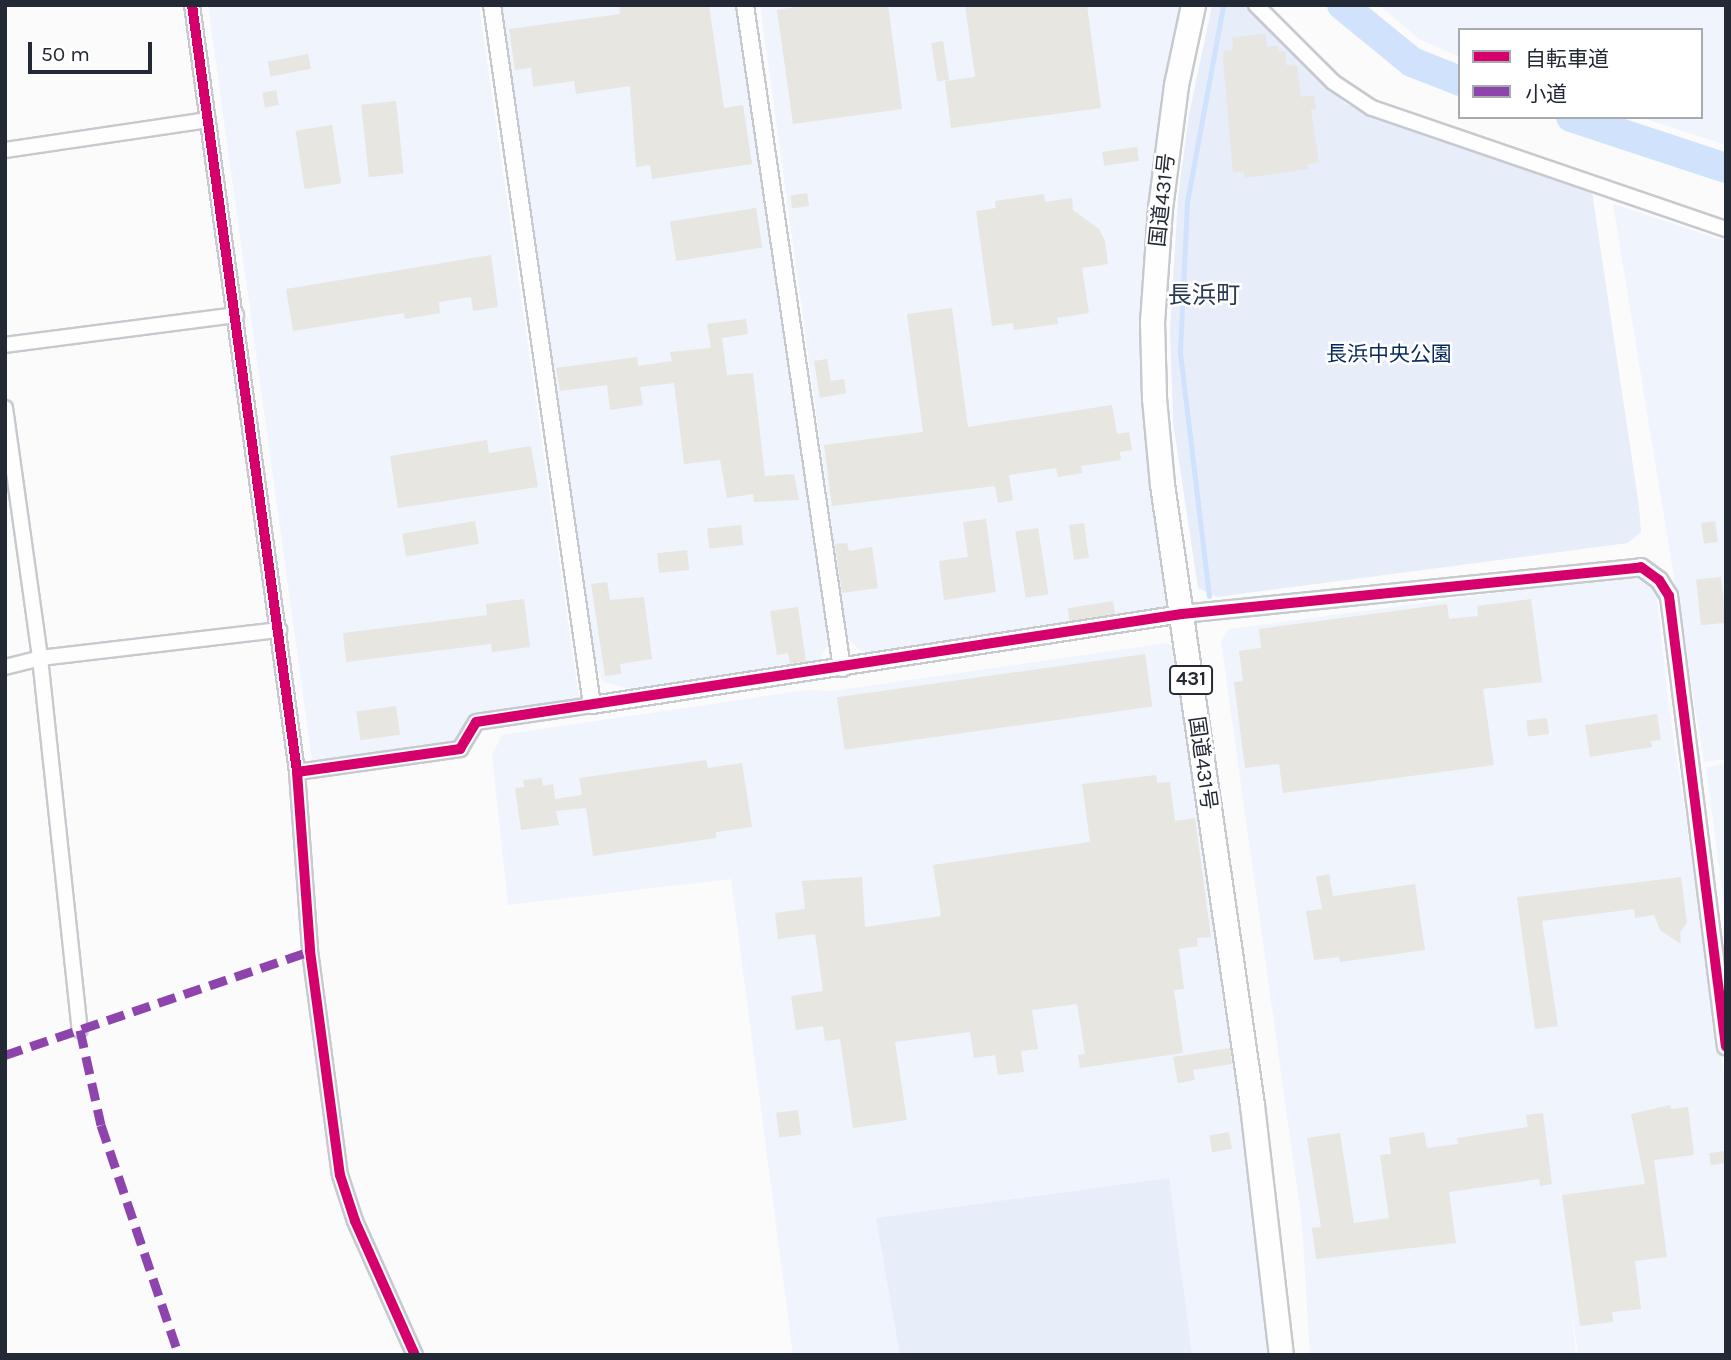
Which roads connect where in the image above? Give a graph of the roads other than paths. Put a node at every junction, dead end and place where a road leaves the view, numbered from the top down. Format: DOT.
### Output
graph roads {
  1 [pos="192,5"];
  2 [pos="492,5"];
  3 [pos="745,5"];
  4 [pos="1193,5"];
  5 [pos="1256,5"];
  6 [pos="208,120"];
  7 [pos="5,150"];
  8 [pos="1726,229"];
  9 [pos="236,315"];
  10 [pos="5,345"];
  11 [pos="5,408"];
  12 [pos="1182,614"];
  13 [pos="279,630"];
  14 [pos="40,658"];
  15 [pos="5,667"];
  16 [pos="842,668"];
  17 [pos="592,705"];
  18 [pos="297,772"];
  19 [pos="80,1030"];
  20 [pos="1726,1046"];
  21 [pos="415,1355"];
  22 [pos="1282,1355"];
  1 -- 6 [label="street"];
  2 -- 17 [label="street"];
  3 -- 16 [label="street"];
  4 -- 12 [label="highway, 国道431号 / 431"];
  5 -- 8 [label="street"];
  6 -- 7 [label="street"];
  6 -- 9 [label="street"];
  9 -- 10 [label="street"];
  9 -- 13 [label="street"];
  11 -- 14 [label="street"];
  12 -- 16 [label="street"];
  12 -- 20 [label="street"];
  12 -- 22 [label="highway, 国道431号 / 431"];
  13 -- 14 [label="street"];
  13 -- 18 [label="street"];
  14 -- 15 [label="street"];
  14 -- 19 [label="street"];
  16 -- 17 [label="street"];
  17 -- 18 [label="street"];
  18 -- 21 [label="street"];
}
